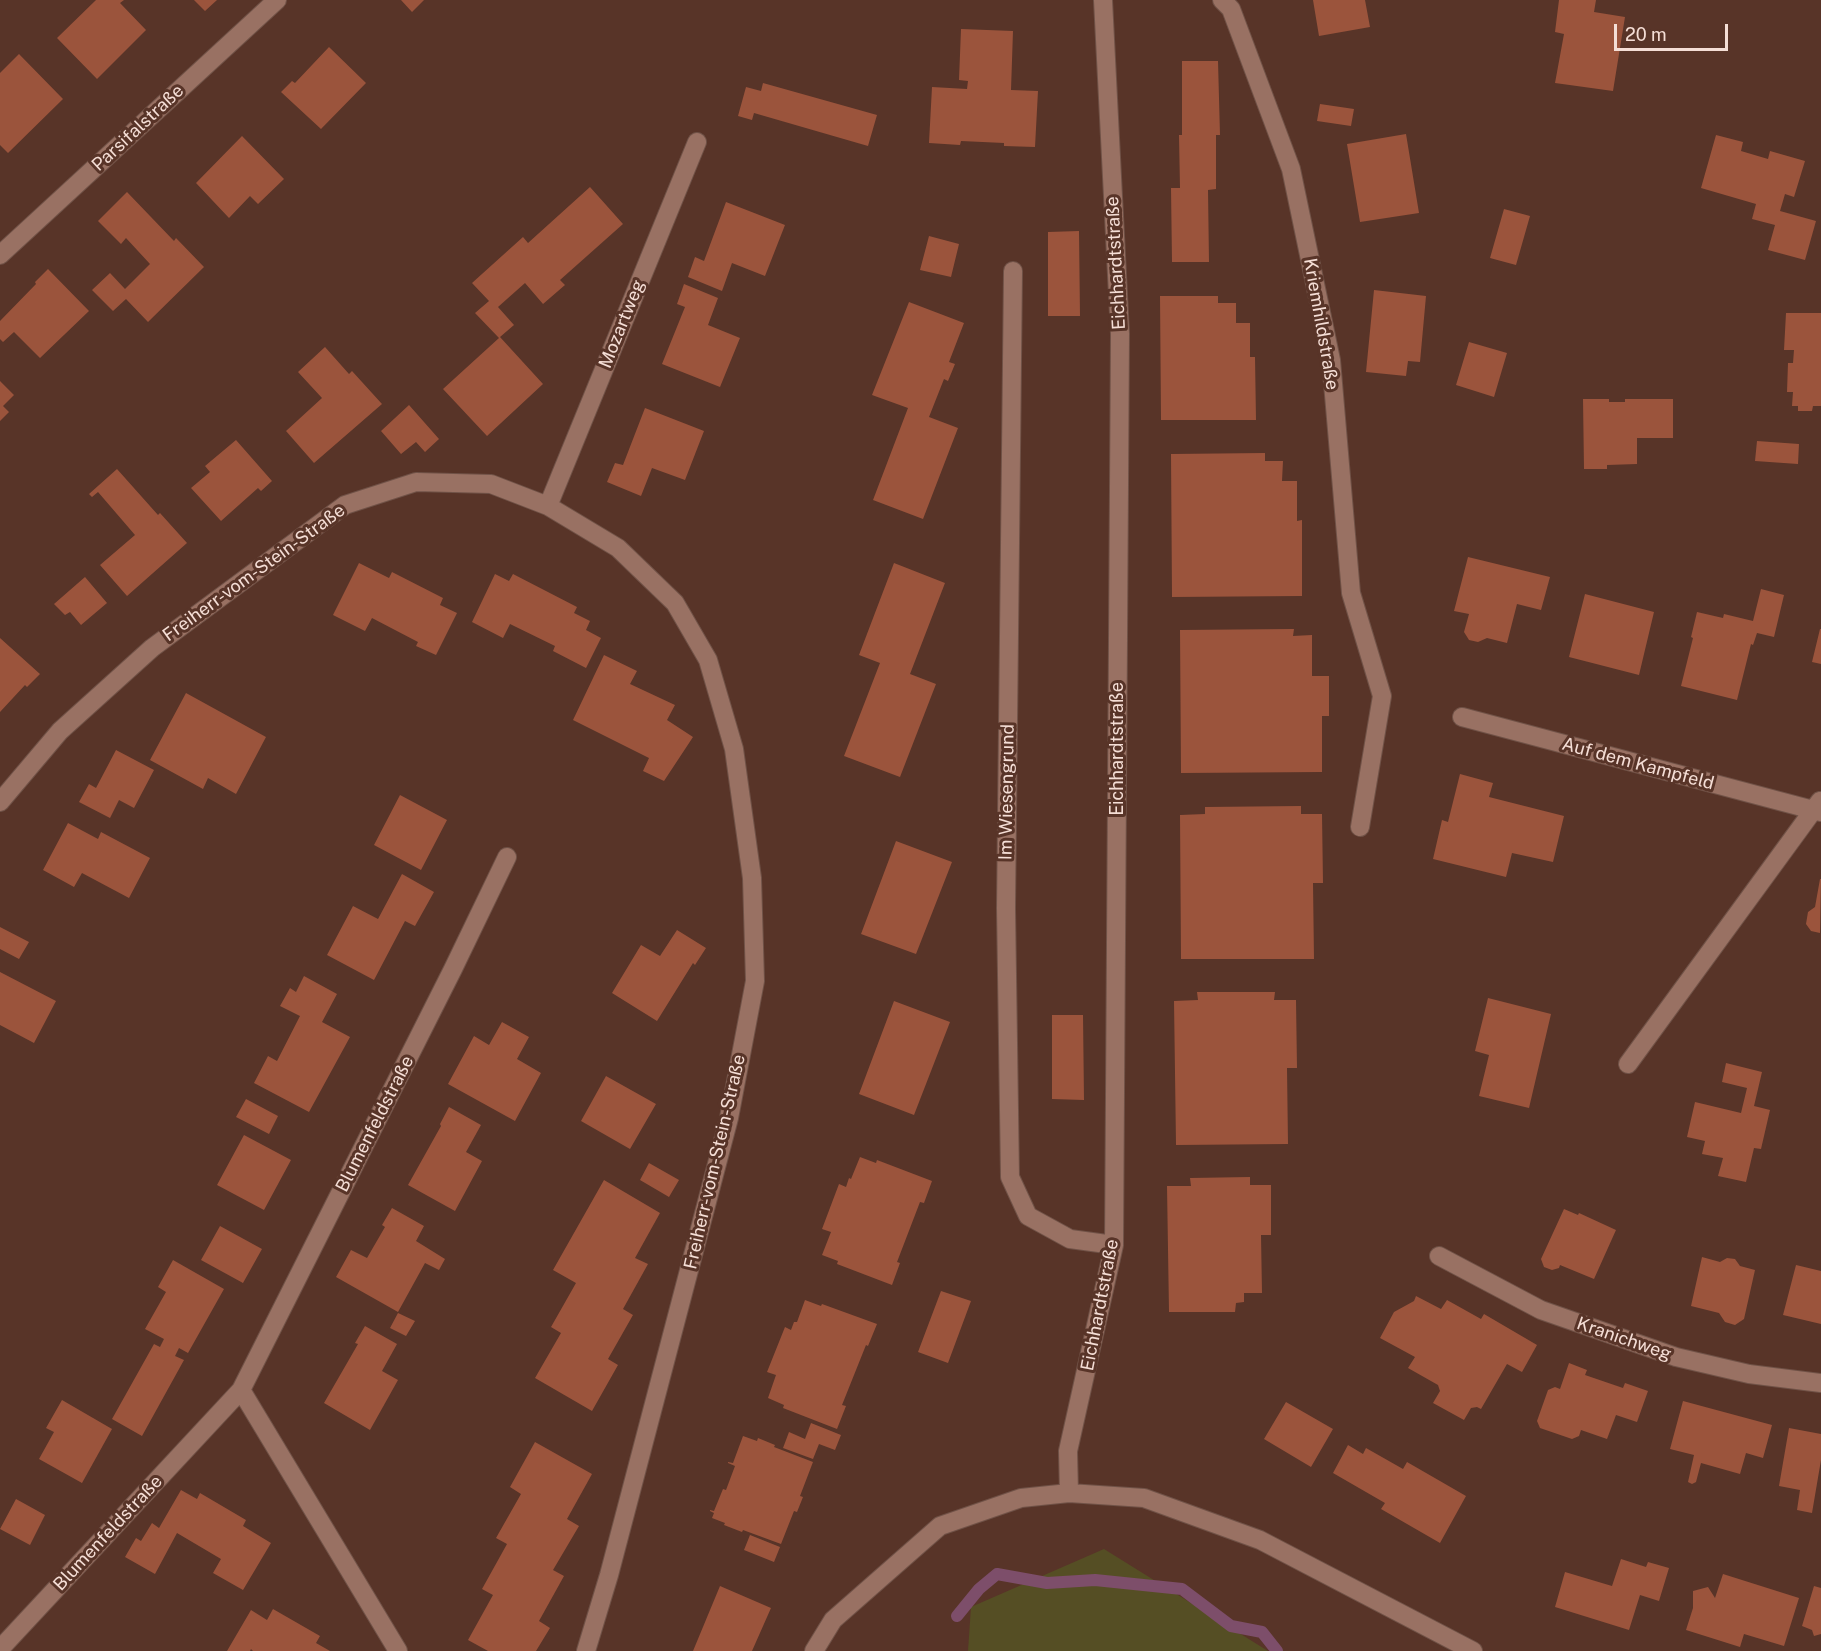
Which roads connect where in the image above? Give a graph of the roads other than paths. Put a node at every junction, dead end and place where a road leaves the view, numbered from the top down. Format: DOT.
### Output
graph roads {
  1 [pos="277,0"];
  2 [pos="1103,0"];
  3 [pos="1222,0"];
  4 [pos="697,142"];
  5 [pos="0,255"];
  6 [pos="1014,271"];
  7 [pos="548,506"];
  8 [pos="1462,717"];
  9 [pos="0,802"];
  10 [pos="1819,807"];
  11 [pos="1360,827"];
  12 [pos="507,857"];
  13 [pos="1628,1064"];
  14 [pos="1114,1245"];
  15 [pos="1440,1256"];
  16 [pos="1821,1383"];
  17 [pos="241,1390"];
  18 [pos="1069,1493"];
  19 [pos="0,1649"];
  20 [pos="398,1651"];
  21 [pos="586,1651"];
  22 [pos="814,1651"];
  23 [pos="1473,1651"];
  1 -- 5 [label="street, Parsifalstraße"];
  2 -- 14 [label="street, Eichhardtstraße"];
  3 -- 11 [label="street, Kriemhildstraße"];
  4 -- 7 [label="street, Mozartweg"];
  6 -- 14 [label="street, Im Wiesengrund"];
  7 -- 9 [label="street, Freiherr-vom-Stein-Straße"];
  7 -- 21 [label="street, Freiherr-vom-Stein-Straße"];
  8 -- 10 [label="street, Auf dem Kampfeld"];
  10 -- 13 [label="street, Auf dem Kampfeld"];
  12 -- 17 [label="street, Blumenfeldstraße"];
  14 -- 18 [label="street, Eichhardtstraße"];
  15 -- 16 [label="street, Kranichweg"];
  17 -- 19 [label="street, Blumenfeldstraße"];
  17 -- 20 [label="street"];
  18 -- 22 [label="street"];
  18 -- 23 [label="street"];
}
